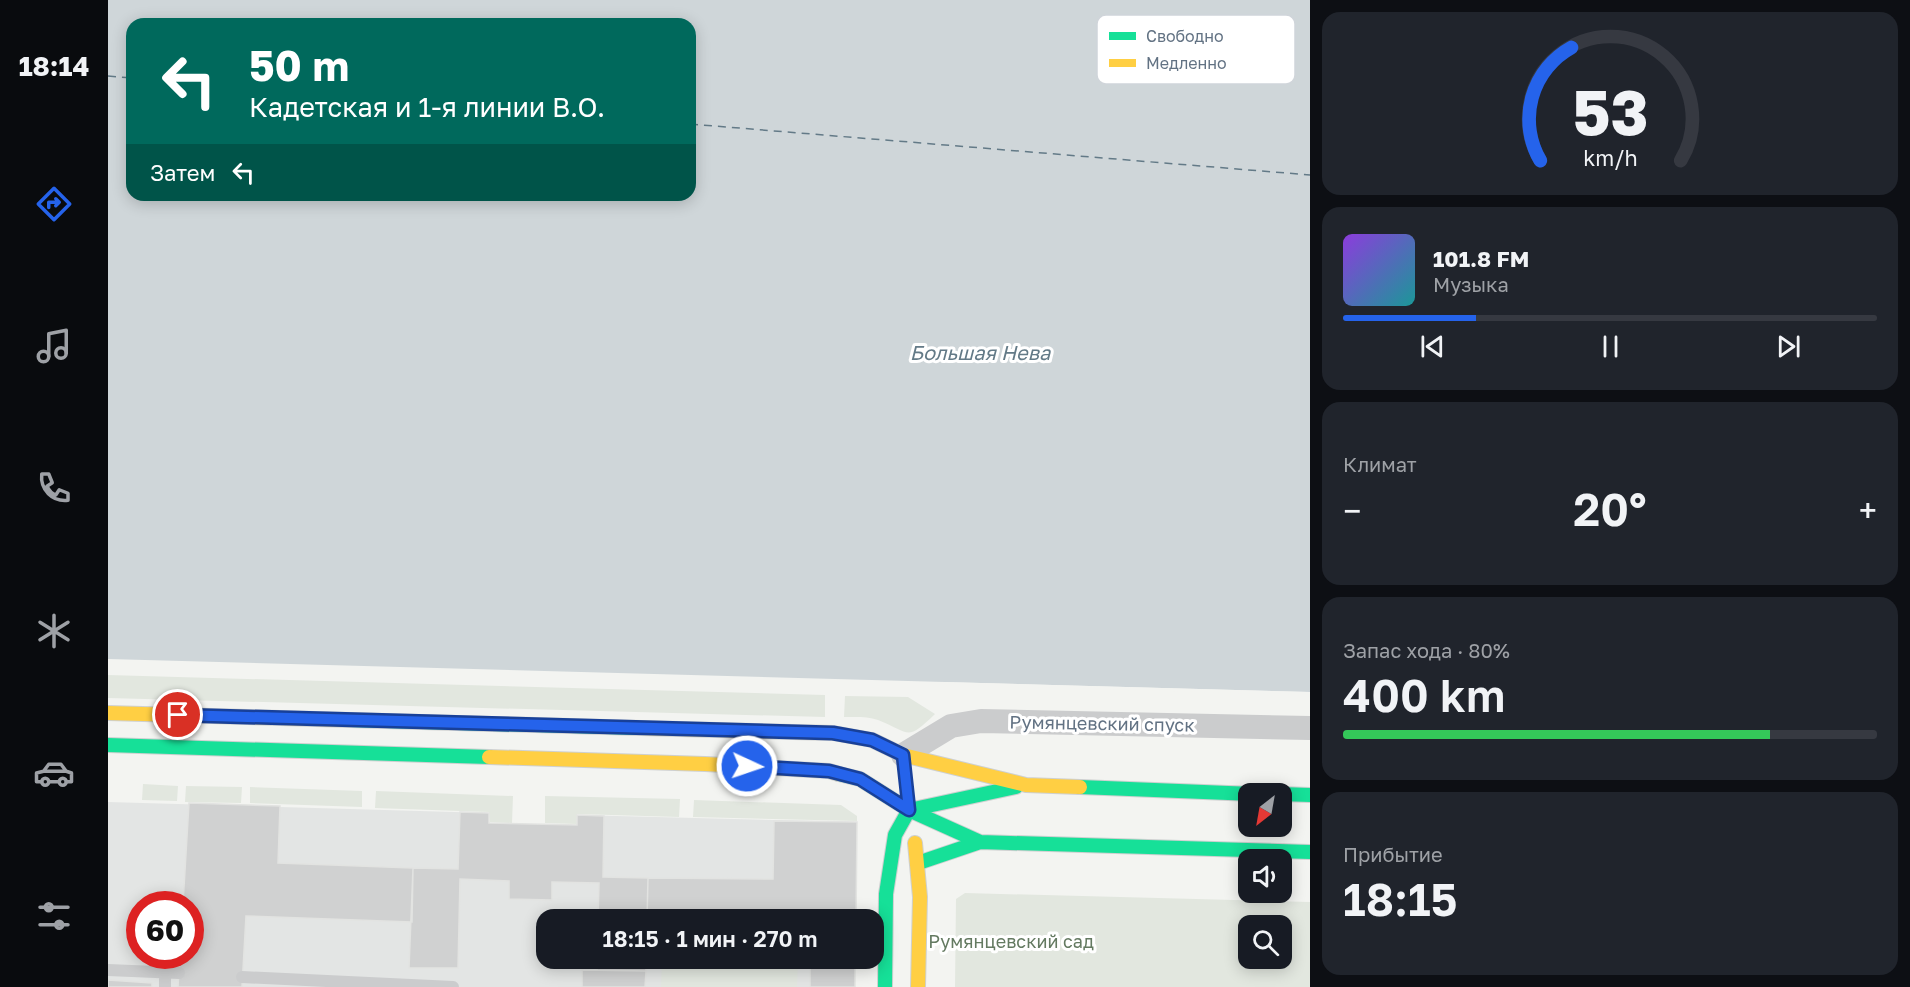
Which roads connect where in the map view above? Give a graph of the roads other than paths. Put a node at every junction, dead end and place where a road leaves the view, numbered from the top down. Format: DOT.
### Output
graph roads {
  1 [pos="108,713"];
  2 [pos="1310,728"];
  3 [pos="108,746"];
  4 [pos="904,760"];
  5 [pos="1026,785"];
  6 [pos="907,788"];
  7 [pos="1238,793"];
  8 [pos="1292,794"];
  9 [pos="1310,795"];
  10 [pos="909,810"];
  11 [pos="980,842"];
  12 [pos="1310,852"];
  13 [pos="918,863"];
  14 [pos="108,970"];
  15 [pos="165,972"];
  16 [pos="179,973"];
  17 [pos="242,977"];
  18 [pos="165,987"];
  19 [pos="453,987"];
  20 [pos="885,987"];
  21 [pos="918,987"];
  1 -- 4 [label="main road"];
  2 -- 4 [label="street, Румянцевский спуск"];
  3 -- 10 [label="main road"];
  4 -- 5 [label="main road"];
  5 -- 7 [label="main road"];
  5 -- 10 [label="main road"];
  6 -- 10 [label="main road"];
  8 -- 9 [label="main road"];
  10 -- 11 [label="main road"];
  10 -- 13 [label="main road"];
  10 -- 20 [label="main road"];
  11 -- 12 [label="main road"];
  11 -- 13 [label="main road"];
  13 -- 21 [label="main road"];
  14 -- 15 [label="lane"];
  15 -- 16 [label="lane"];
  15 -- 18 [label="lane"];
  17 -- 19 [label="lane"];
}
